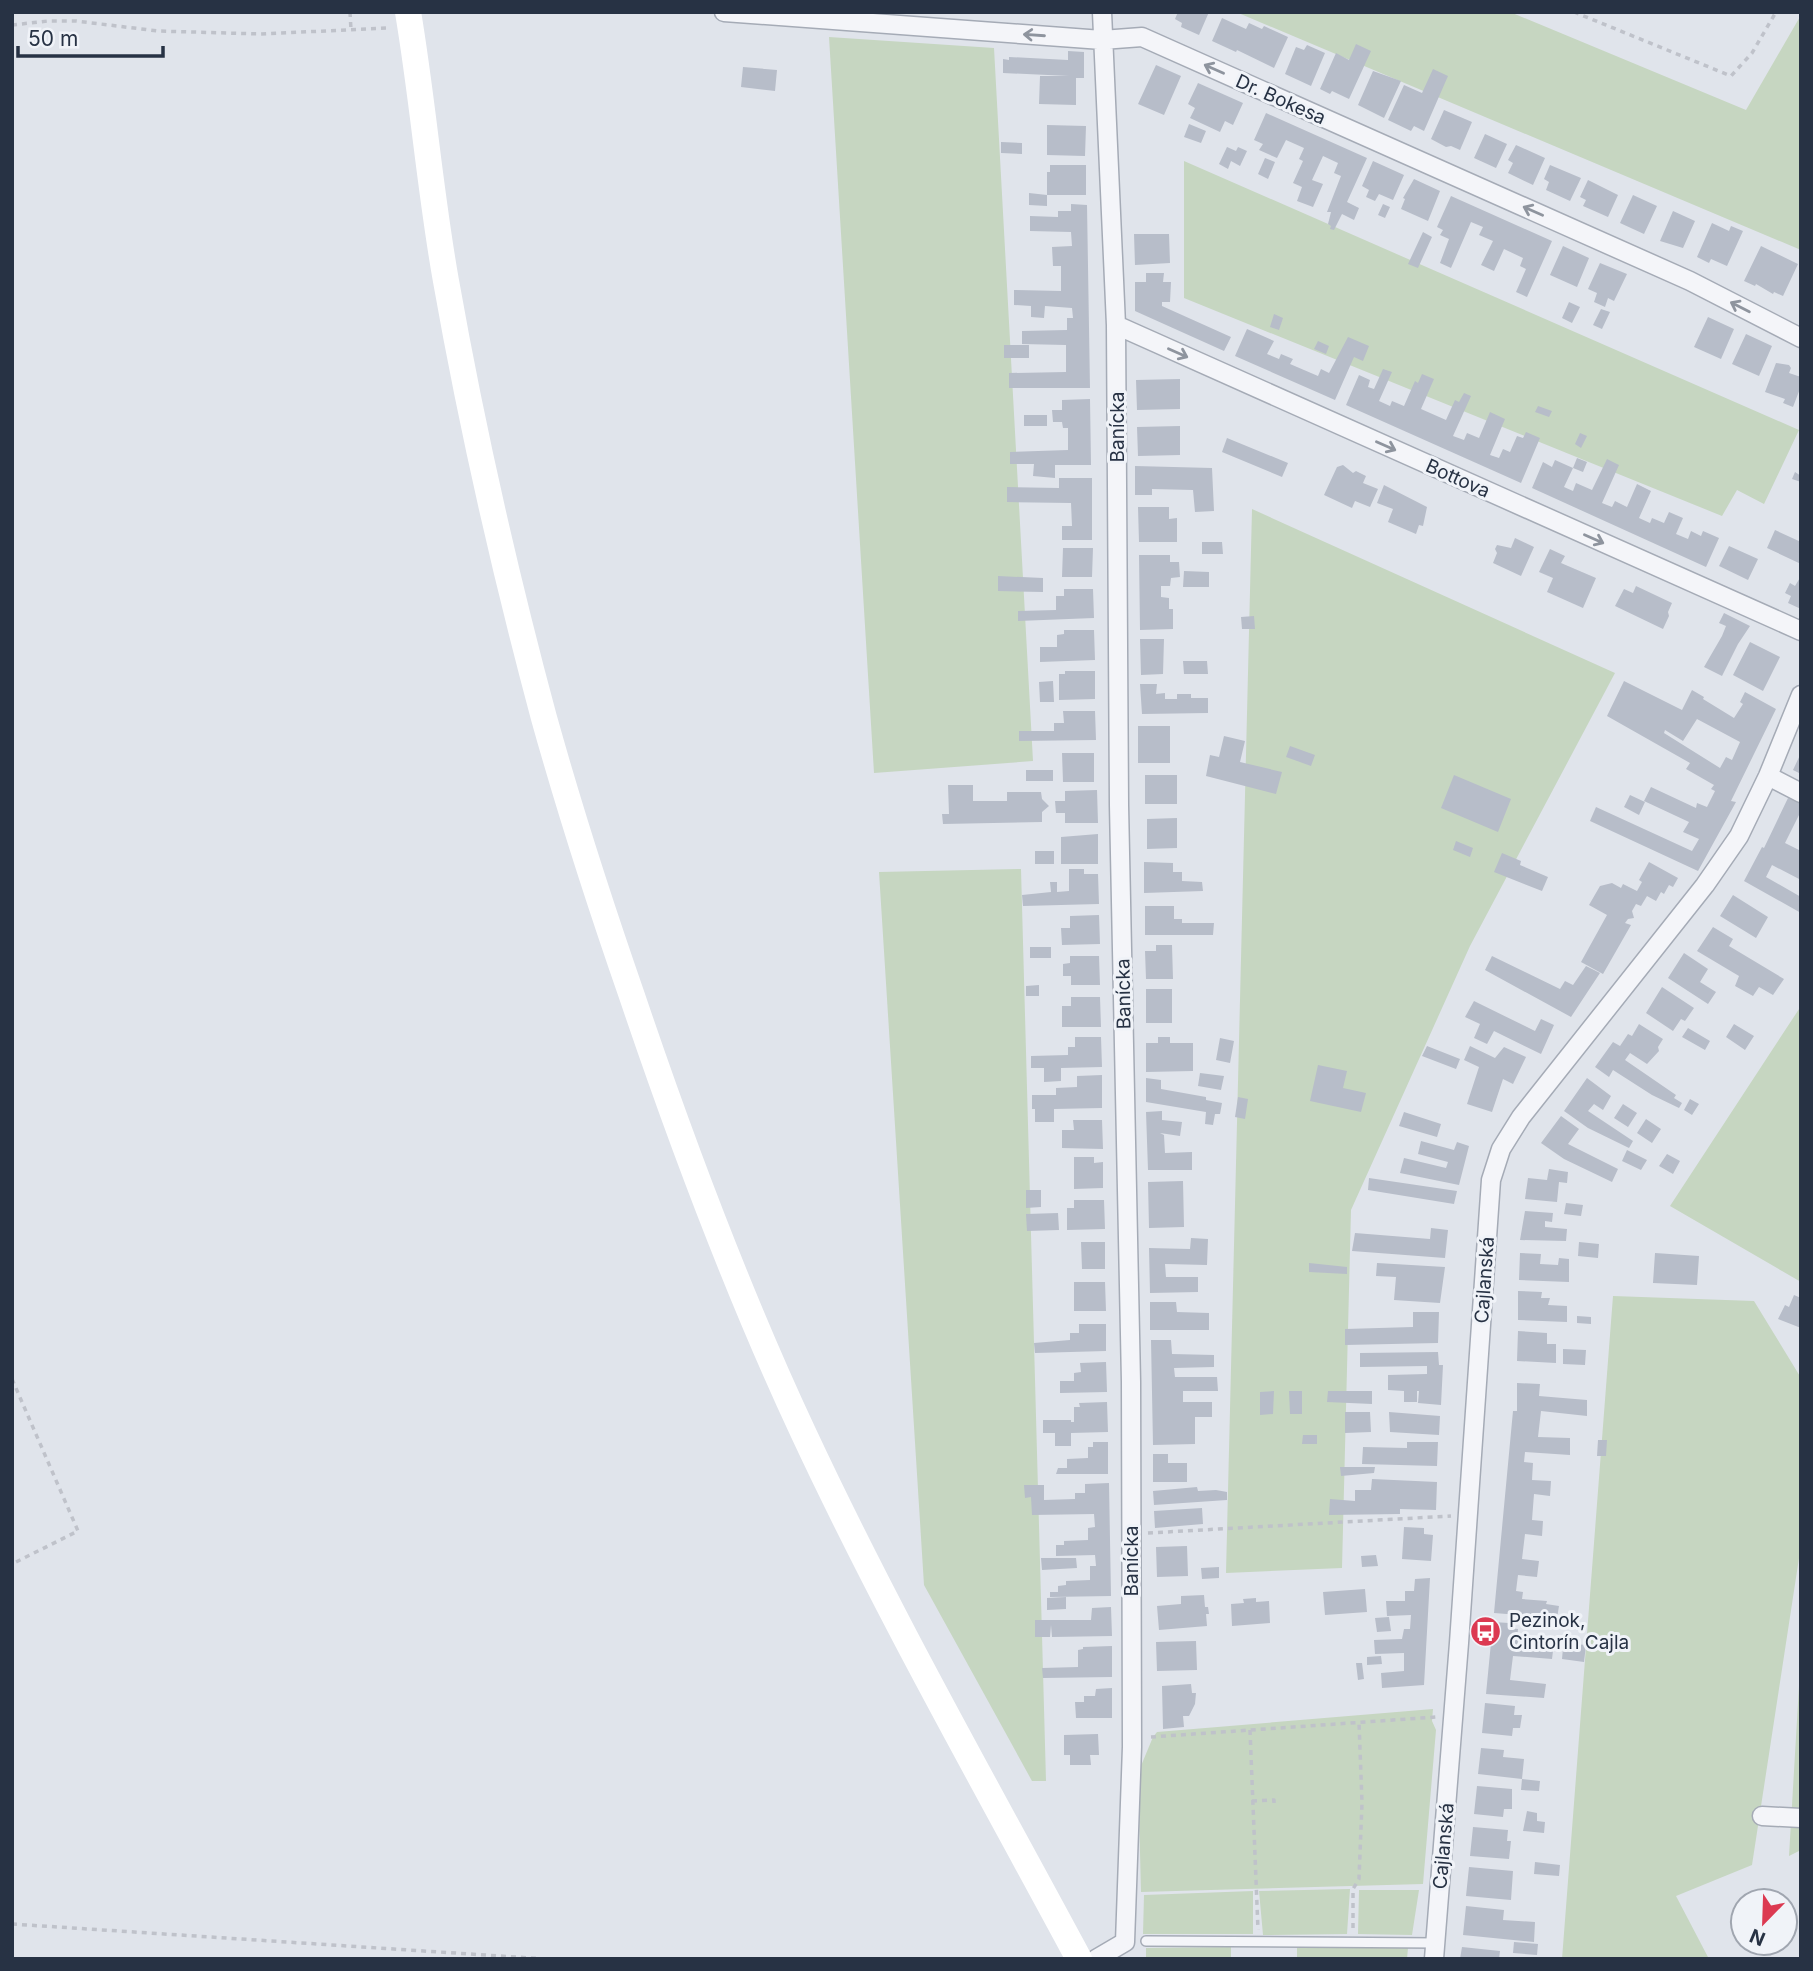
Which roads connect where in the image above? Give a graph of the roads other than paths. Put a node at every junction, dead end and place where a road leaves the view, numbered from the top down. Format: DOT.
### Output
graph roads {
  1 [pos="724,12"];
  2 [pos="1102,12"];
  3 [pos="409,20"];
  4 [pos="1102,40"];
  5 [pos="1116,326"];
  6 [pos="1801,338"];
  7 [pos="1801,631"];
  8 [pos="1801,695"];
  9 [pos="1768,776"];
  10 [pos="1801,793"];
  11 [pos="1762,1816"];
  12 [pos="1801,1818"];
  13 [pos="1146,1941"];
  14 [pos="1435,1951"];
  15 [pos="1079,1959"];
  16 [pos="1096,1959"];
  4 -- 1 [label="street, Dr. Bokesa, one-way"];
  2 -- 4 [label="street, Banícka"];
  3 -- 15 [label="main road"];
  4 -- 5 [label="street, Banícka"];
  6 -- 4 [label="street, Dr. Bokesa, one-way"];
  5 -- 7 [label="street, Bottova, one-way"];
  5 -- 16 [label="street, Banícka"];
  8 -- 9 [label="street, Cajlanská"];
  9 -- 10 [label="street"];
  9 -- 14 [label="street, Cajlanská"];
  11 -- 12 [label="street"];
  13 -- 14 [label="lane"];
}
